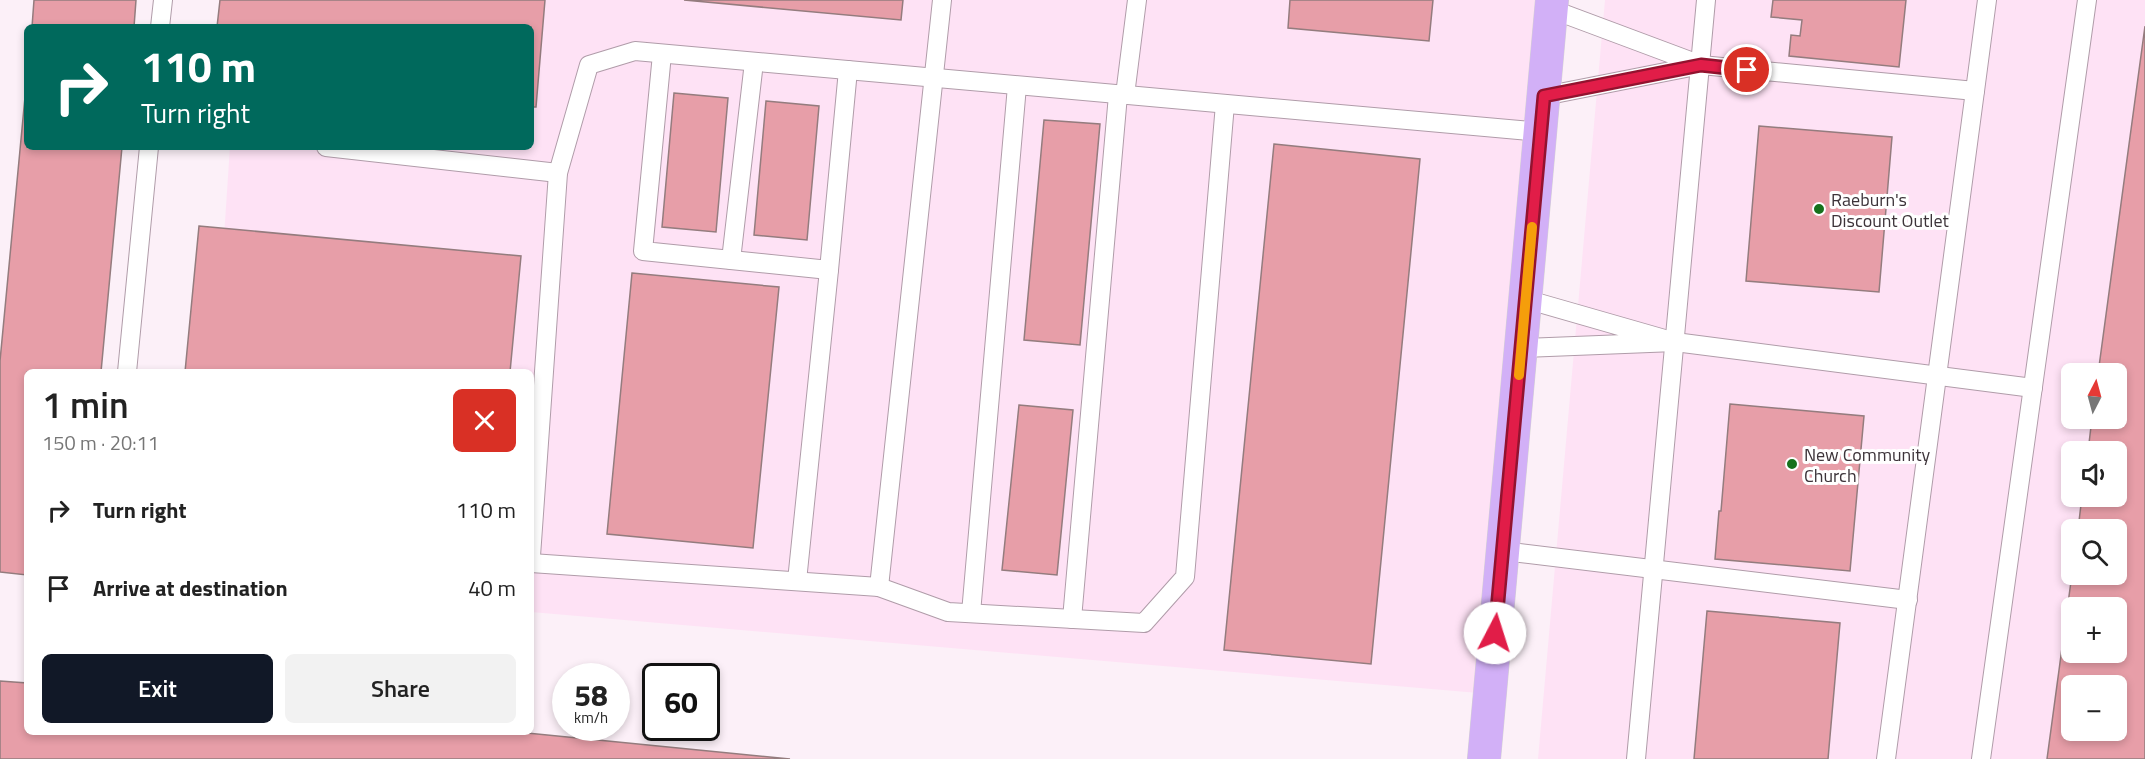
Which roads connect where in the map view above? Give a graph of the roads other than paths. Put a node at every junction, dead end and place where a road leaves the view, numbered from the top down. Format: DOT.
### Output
graph roads {
  1 [pos="163,0"];
  2 [pos="942,0"];
  3 [pos="1137,0"];
  4 [pos="1706,0"];
  5 [pos="1988,0"];
  6 [pos="2087,0"];
  7 [pos="1552,4"];
  8 [pos="160,24"];
  9 [pos="662,54"];
  10 [pos="754,62"];
  11 [pos="1701,65"];
  12 [pos="848,70"];
  13 [pos="934,78"];
  14 [pos="1017,86"];
  15 [pos="1975,91"];
  16 [pos="1122,95"];
  17 [pos="1544,96"];
  18 [pos="1225,104"];
  19 [pos="1541,132"];
  20 [pos="149,150"];
  21 [pos="353,150"];
  22 [pos="558,173"];
  23 [pos="731,260"];
  24 [pos="829,270"];
  25 [pos="1525,299"];
  26 [pos="1675,342"];
  27 [pos="1521,348"];
  28 [pos="127,369"];
  29 [pos="1937,374"];
  30 [pos="2033,388"];
  31 [pos="534,513"];
  32 [pos="1503,551"];
  33 [pos="534,563"];
  34 [pos="1654,570"];
  35 [pos="797,582"];
  36 [pos="879,587"];
  37 [pos="1908,600"];
  38 [pos="971,613"];
  39 [pos="1072,619"];
  40 [pos="1484,759"];
  41 [pos="1636,759"];
  42 [pos="1886,759"];
  43 [pos="1981,759"];
  1 -- 8 [label="lane"];
  2 -- 13 [label="lane"];
  3 -- 16 [label="lane"];
  4 -- 11 [label="lane"];
  5 -- 15 [label="lane"];
  6 -- 30 [label="lane"];
  7 -- 11 [label="lane"];
  7 -- 17 [label="main road"];
  9 -- 10 [label="lane"];
  9 -- 22 [label="lane"];
  9 -- 23 [label="lane"];
  10 -- 12 [label="lane"];
  10 -- 23 [label="lane"];
  11 -- 15 [label="lane"];
  11 -- 17 [label="lane"];
  11 -- 26 [label="lane"];
  12 -- 13 [label="lane"];
  12 -- 24 [label="lane"];
  13 -- 14 [label="lane"];
  13 -- 36 [label="lane"];
  14 -- 16 [label="lane"];
  14 -- 38 [label="lane"];
  15 -- 29 [label="lane"];
  16 -- 18 [label="lane"];
  16 -- 39 [label="lane"];
  17 -- 19 [label="main road"];
  18 -- 19 [label="lane"];
  18 -- 39 [label="lane"];
  19 -- 25 [label="main road"];
  20 -- 28 [label="lane"];
  21 -- 22 [label="lane"];
  22 -- 31 [label="lane"];
  23 -- 24 [label="lane"];
  24 -- 35 [label="lane"];
  25 -- 26 [label="lane"];
  25 -- 27 [label="main road"];
  26 -- 27 [label="lane"];
  26 -- 29 [label="lane"];
  26 -- 34 [label="lane"];
  27 -- 32 [label="main road"];
  29 -- 30 [label="lane"];
  29 -- 37 [label="lane"];
  30 -- 43 [label="lane"];
  32 -- 34 [label="lane"];
  32 -- 40 [label="main road"];
  33 -- 35 [label="lane"];
  34 -- 37 [label="lane"];
  34 -- 41 [label="lane"];
  35 -- 36 [label="lane"];
  36 -- 38 [label="lane"];
  37 -- 42 [label="lane"];
  38 -- 39 [label="lane"];
}
